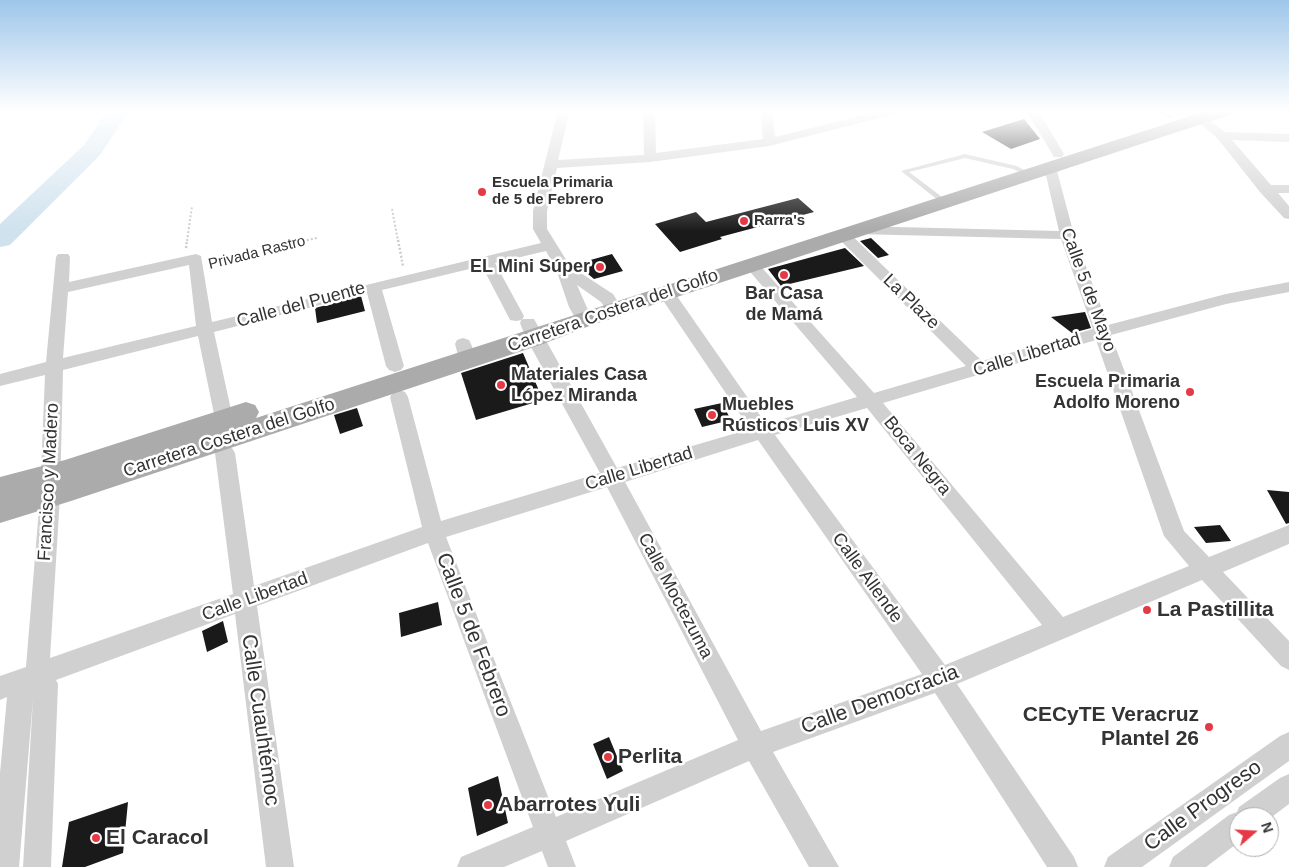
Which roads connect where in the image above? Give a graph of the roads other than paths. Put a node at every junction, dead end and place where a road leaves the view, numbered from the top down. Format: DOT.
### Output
graph roads {
  1 [pos="555,150"];
  2 [pos="650,150"];
  3 [pos="706,150"];
  4 [pos="1036,150"];
  5 [pos="1081,150"];
  6 [pos="1234,150"];
  7 [pos="650,158"];
  8 [pos="552,164"];
  9 [pos="1038,166"];
  10 [pos="1265,189"];
  11 [pos="1289,189"];
  12 [pos="938,197"];
  13 [pos="1289,215"];
  14 [pos="849,232"];
  15 [pos="1067,235"];
  16 [pos="548,246"];
  17 [pos="63,257"];
  18 [pos="487,261"];
  19 [pos="751,264"];
  20 [pos="564,269"];
  21 [pos="373,287"];
  22 [pos="1289,287"];
  23 [pos="61,289"];
  24 [pos="666,293"];
  25 [pos="611,304"];
  26 [pos="581,313"];
  27 [pos="526,326"];
  28 [pos="205,330"];
  29 [pos="1103,332"];
  30 [pos="466,352"];
  31 [pos="54,366"];
  32 [pos="395,366"];
  33 [pos="980,369"];
  34 [pos="0,380"];
  35 [pos="400,397"];
  36 [pos="871,401"];
  37 [pos="224,419"];
  38 [pos="762,432"];
  39 [pos="225,453"];
  40 [pos="612,477"];
  41 [pos="50,486"];
  42 [pos="0,489"];
  43 [pos="0,510"];
  44 [pos="434,532"];
  45 [pos="1289,534"];
  46 [pos="1205,568"];
  47 [pos="244,602"];
  48 [pos="1059,629"];
  49 [pos="1289,658"];
  50 [pos="37,675"];
  51 [pos="940,679"];
  52 [pos="0,688"];
  53 [pos="1289,745"];
  54 [pos="755,746"];
  55 [pos="1289,787"];
  56 [pos="1262,807"];
  57 [pos="1229,832"];
  58 [pos="550,833"];
  59 [pos="5,867"];
  60 [pos="37,867"];
  61 [pos="280,867"];
  62 [pos="471,867"];
  63 [pos="562,867"];
  64 [pos="825,867"];
  65 [pos="1064,867"];
  66 [pos="1118,867"];
  67 [pos="1183,867"];
  1 -- 8 [label="street"];
  2 -- 7 [label="street"];
  3 -- 7 [label="street"];
  4 -- 9 [label="street, Calle 5 de Mayo"];
  5 -- 9 [label="main road, Carretera Costera del Golfo"];
  6 -- 10 [label="street"];
  7 -- 8 [label="street"];
  8 -- 16 [label="street"];
  9 -- 12 [label="main road, Carretera Costera del Golfo"];
  9 -- 12 [label="lane"];
  9 -- 15 [label="street, Calle 5 de Mayo"];
  10 -- 11 [label="street"];
  10 -- 13 [label="street"];
  12 -- 14 [label="main road, Carretera Costera del Golfo"];
  12 -- 25 [label="main road, Carretera Costera del Golfo"];
  14 -- 15 [label="street"];
  14 -- 19 [label="main road, Carretera Costera del Golfo"];
  14 -- 33 [label="street, La Plaze"];
  15 -- 29 [label="street, Calle 5 de Mayo"];
  16 -- 18 [label="street, Calle del Puente"];
  16 -- 20 [label="street"];
  17 -- 23 [label="street, Francisco y Madero"];
  18 -- 21 [label="street, Calle del Puente"];
  18 -- 27 [label="street, Calle Moctezuma"];
  19 -- 24 [label="main road, Carretera Costera del Golfo"];
  19 -- 36 [label="street, Boca Negra"];
  20 -- 25 [label="street"];
  20 -- 26 [label="street"];
  21 -- 28 [label="street, Calle del Puente"];
  21 -- 32 [label="street"];
  22 -- 29 [label="street, Calle Libertad"];
  23 -- 28 [label="street"];
  23 -- 31 [label="street, Francisco y Madero"];
  24 -- 25 [label="main road, Carretera Costera del Golfo"];
  24 -- 38 [label="street, Calle Allende"];
  25 -- 26 [label="main road, Carretera Costera del Golfo"];
  26 -- 27 [label="main road, Carretera Costera del Golfo"];
  27 -- 30 [label="main road, Carretera Costera del Golfo"];
  27 -- 40 [label="street, Calle Moctezuma"];
  28 -- 31 [label="street, Calle del Puente"];
  28 -- 37 [label="street"];
  29 -- 33 [label="street, Calle Libertad"];
  29 -- 46 [label="street, Calle 5 de Mayo"];
  30 -- 32 [label="main road, Carretera Costera del Golfo"];
  30 -- 41 [label="main road, Carretera Costera del Golfo"];
  31 -- 34 [label="street, Calle del Puente"];
  31 -- 41 [label="street, Francisco y Madero"];
  32 -- 37 [label="main road, Carretera Costera del Golfo"];
  33 -- 36 [label="street, Calle Libertad"];
  35 -- 44 [label="street, Calle 5 de Febrero"];
  36 -- 38 [label="street, Calle Libertad"];
  36 -- 48 [label="street, Boca Negra"];
  37 -- 41 [label="main road, Carretera Costera del Golfo"];
  38 -- 40 [label="street, Calle Libertad"];
  38 -- 51 [label="street, Calle Allende"];
  39 -- 47 [label="street, Calle Cuauhtémoc"];
  40 -- 44 [label="street, Calle Libertad"];
  40 -- 54 [label="street, Calle Moctezuma"];
  41 -- 42 [label="main road, Carretera Costera del Golfo"];
  41 -- 43 [label="main road, Carretera Costera del Golfo"];
  41 -- 50 [label="street, Francisco y Madero"];
  44 -- 47 [label="street, Calle Libertad"];
  44 -- 58 [label="street, Calle 5 de Febrero"];
  45 -- 46 [label="street, Calle Democracia"];
  46 -- 48 [label="street, Calle Democracia"];
  46 -- 49 [label="street, Calle 5 de Mayo"];
  47 -- 50 [label="street, Calle Libertad"];
  47 -- 61 [label="street, Calle Cuauhtémoc"];
  48 -- 51 [label="street, Calle Democracia"];
  50 -- 52 [label="street, Calle Libertad"];
  50 -- 59 [label="street"];
  50 -- 60 [label="street, Francisco y Madero"];
  51 -- 54 [label="street, Calle Democracia"];
  51 -- 65 [label="street, Calle Allende"];
  53 -- 66 [label="street, Calle Progreso"];
  54 -- 58 [label="street, Calle Democracia"];
  54 -- 64 [label="street, Calle Moctezuma"];
  55 -- 56 [label="street, Calle Progreso"];
  57 -- 67 [label="street, Calle Progreso"];
  58 -- 62 [label="street, Calle Democracia"];
  58 -- 63 [label="street, Calle 5 de Febrero"];
}
